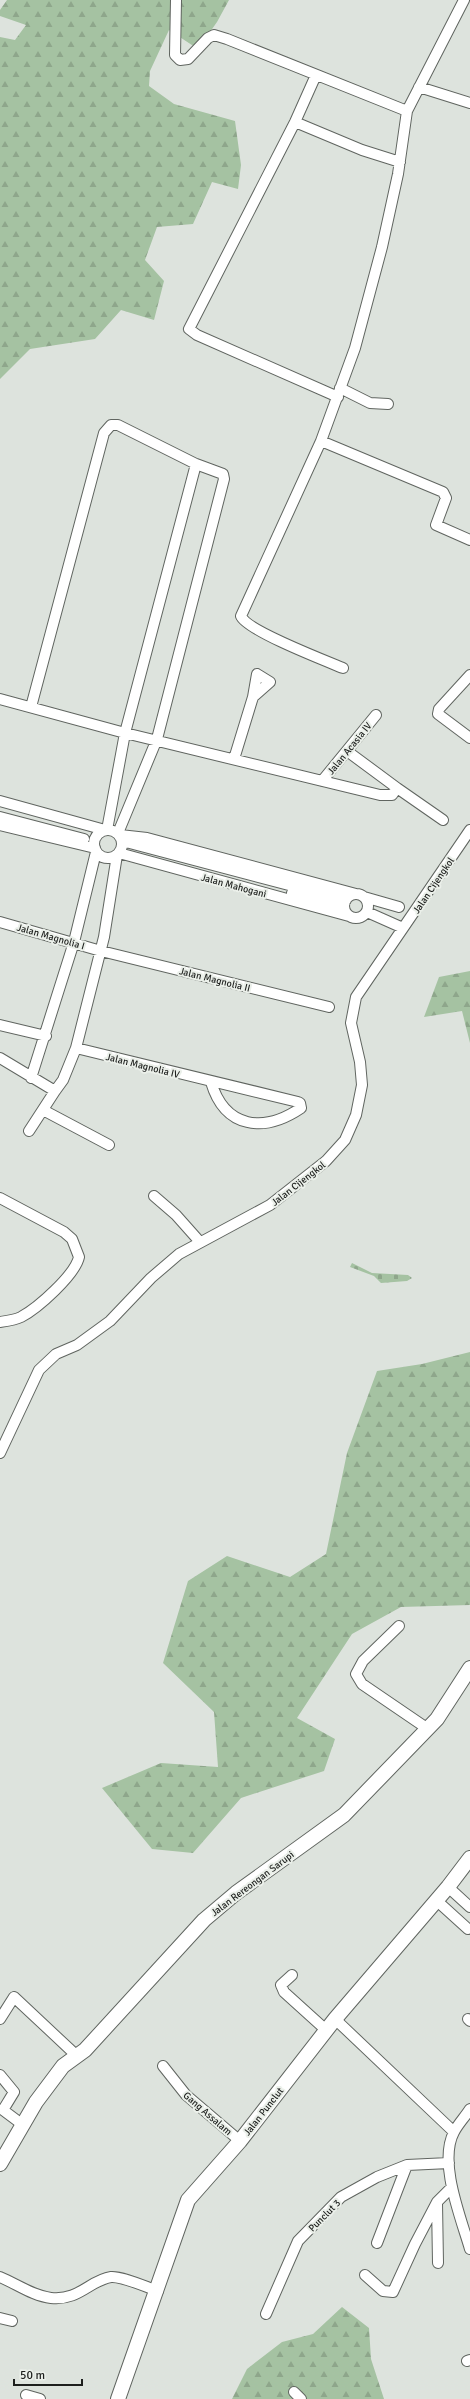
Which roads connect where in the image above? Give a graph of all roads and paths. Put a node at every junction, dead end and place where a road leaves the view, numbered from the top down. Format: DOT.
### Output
graph roads {
  1 [pos="176,0"];
  2 [pos="464,0"];
  3 [pos="316,75"];
  4 [pos="419,86"];
  5 [pos="470,103"];
  6 [pos="407,111"];
  7 [pos="295,122"];
  8 [pos="400,162"];
  9 [pos="339,393"];
  10 [pos="388,404"];
  11 [pos="321,441"];
  12 [pos="196,464"];
  13 [pos="470,540"];
  14 [pos="343,668"];
  15 [pos="470,675"];
  16 [pos="253,697"];
  17 [pos="0,699"];
  18 [pos="31,707"];
  19 [pos="376,715"];
  20 [pos="125,733"];
  21 [pos="470,738"];
  22 [pos="157,739"];
  23 [pos="347,751"];
  24 [pos="234,759"];
  25 [pos="322,781"];
  26 [pos="397,788"];
  27 [pos="0,801"];
  28 [pos="0,808"];
  29 [pos="0,817"];
  30 [pos="443,820"];
  31 [pos="0,825"];
  32 [pos="470,830"];
  33 [pos="99,839"];
  34 [pos="119,844"];
  35 [pos="360,896"];
  36 [pos="399,907"];
  37 [pos="347,908"];
  38 [pos="367,912"];
  39 [pos="0,922"];
  40 [pos="404,928"];
  41 [pos="74,942"];
  42 [pos="101,951"];
  43 [pos="329,1007"];
  44 [pos="0,1025"];
  45 [pos="46,1036"];
  46 [pos="76,1048"];
  47 [pos="0,1058"];
  48 [pos="31,1078"];
  49 [pos="211,1082"];
  50 [pos="54,1091"];
  51 [pos="43,1110"];
  52 [pos="29,1131"];
  53 [pos="109,1145"];
  54 [pos="154,1196"];
  55 [pos="0,1198"];
  56 [pos="200,1242"];
  57 [pos="0,1322"];
  58 [pos="0,1453"];
  59 [pos="399,1626"];
  60 [pos="470,1668"];
  61 [pos="428,1729"];
  62 [pos="470,1858"];
  63 [pos="448,1887"];
  64 [pos="436,1900"];
  65 [pos="470,1907"];
  66 [pos="468,1930"];
  67 [pos="292,1975"];
  68 [pos="0,2019"];
  69 [pos="335,2019"];
  70 [pos="326,2030"];
  71 [pos="77,2056"];
  72 [pos="163,2066"];
  73 [pos="0,2074"];
  74 [pos="468,2114"];
  75 [pos="23,2125"];
  76 [pos="454,2132"];
  77 [pos="240,2141"];
  78 [pos="449,2163"];
  79 [pos="0,2164"];
  80 [pos="407,2165"];
  81 [pos="452,2187"];
  82 [pos="437,2202"];
  83 [pos="377,2242"];
  84 [pos="470,2249"];
  85 [pos="438,2263"];
  86 [pos="365,2275"];
  87 [pos="0,2277"];
  88 [pos="158,2291"];
  89 [pos="266,2314"];
  90 [pos="0,2318"];
  91 [pos="12,2321"];
  92 [pos="26,2395"];
  93 [pos="40,2399"];
  94 [pos="118,2399"];
  1 -- 3 [label="street"];
  2 -- 4 [label="street"];
  3 -- 6 [label="street"];
  3 -- 7 [label="street"];
  4 -- 5 [label="street"];
  4 -- 6 [label="street"];
  6 -- 8 [label="street"];
  7 -- 8 [label="street"];
  7 -- 9 [label="street"];
  8 -- 9 [label="street"];
  9 -- 10 [label="street"];
  9 -- 11 [label="street"];
  11 -- 13 [label="street"];
  11 -- 14 [label="street"];
  12 -- 18 [label="street"];
  12 -- 20 [label="street"];
  12 -- 22 [label="street"];
  15 -- 21 [label="street"];
  16 -- 24 [label="street"];
  17 -- 18 [label="street"];
  18 -- 20 [label="street"];
  19 -- 23 [label="street, Jalan Acasia IV"];
  20 -- 22 [label="street"];
  20 -- 33 [label="street"];
  22 -- 24 [label="street"];
  22 -- 34 [label="street"];
  23 -- 25 [label="street, Jalan Acasia IV"];
  23 -- 26 [label="street"];
  24 -- 25 [label="street"];
  25 -- 26 [label="street"];
  26 -- 30 [label="street"];
  27 -- 33 [label="street"];
  28 -- 33 [label="street"];
  29 -- 33 [label="street"];
  31 -- 33 [label="street"];
  32 -- 40 [label="street, Jalan Cijengkol"];
  33 -- 34 [label="street"];
  33 -- 34 [label="street"];
  33 -- 41 [label="street"];
  34 -- 35 [label="street"];
  34 -- 37 [label="street"];
  34 -- 37 [label="street, Jalan Mahogani"];
  34 -- 42 [label="street"];
  35 -- 36 [label="street"];
  35 -- 37 [label="street"];
  35 -- 38 [label="street"];
  37 -- 38 [label="street"];
  38 -- 40 [label="street"];
  39 -- 41 [label="street, Jalan Magnolia I"];
  40 -- 56 [label="street, Jalan Cijengkol"];
  41 -- 42 [label="street, Jalan Magnolia I"];
  41 -- 45 [label="street"];
  42 -- 43 [label="street, Jalan Magnolia II"];
  42 -- 46 [label="street"];
  44 -- 45 [label="street"];
  45 -- 48 [label="street"];
  46 -- 49 [label="street, Jalan Magnolia IV"];
  46 -- 50 [label="street"];
  47 -- 48 [label="street"];
  48 -- 50 [label="street"];
  49 -- 49 [label="street, Jalan Magnolia IV"];
  50 -- 51 [label="street"];
  51 -- 52 [label="street"];
  51 -- 53 [label="street"];
  54 -- 56 [label="street"];
  55 -- 57 [label="street"];
  56 -- 58 [label="street, Jalan Cijengkol"];
  59 -- 61 [label="street"];
  60 -- 61 [label="street, Jalan Rereongan Sarupi"];
  61 -- 71 [label="street, Jalan Rereongan Sarupi"];
  62 -- 63 [label="street, Jalan Punclut"];
  63 -- 64 [label="street, Jalan Punclut"];
  63 -- 65 [label="street"];
  64 -- 66 [label="street"];
  64 -- 69 [label="street, Jalan Punclut"];
  67 -- 70 [label="street"];
  68 -- 71 [label="street"];
  69 -- 70 [label="street, Jalan Punclut"];
  69 -- 76 [label="street"];
  70 -- 77 [label="street, Jalan Punclut"];
  71 -- 75 [label="street, Jalan Rereongan Sarupi"];
  72 -- 77 [label="street, Gang Assalam"];
  73 -- 75 [label="street"];
  74 -- 76 [label="street"];
  75 -- 79 [label="street, Jalan Rereongan Sarupi"];
  76 -- 78 [label="street"];
  77 -- 88 [label="street, Jalan Punclut"];
  78 -- 80 [label="street, Punclut 3"];
  78 -- 81 [label="street"];
  80 -- 83 [label="street"];
  80 -- 89 [label="street, Punclut 3"];
  81 -- 82 [label="street"];
  81 -- 84 [label="street"];
  82 -- 85 [label="street"];
  82 -- 86 [label="street"];
  87 -- 88 [label="street"];
  88 -- 94 [label="street, Jalan Punclut"];
  90 -- 91 [label="street"];
  92 -- 93 [label="street"];
}
